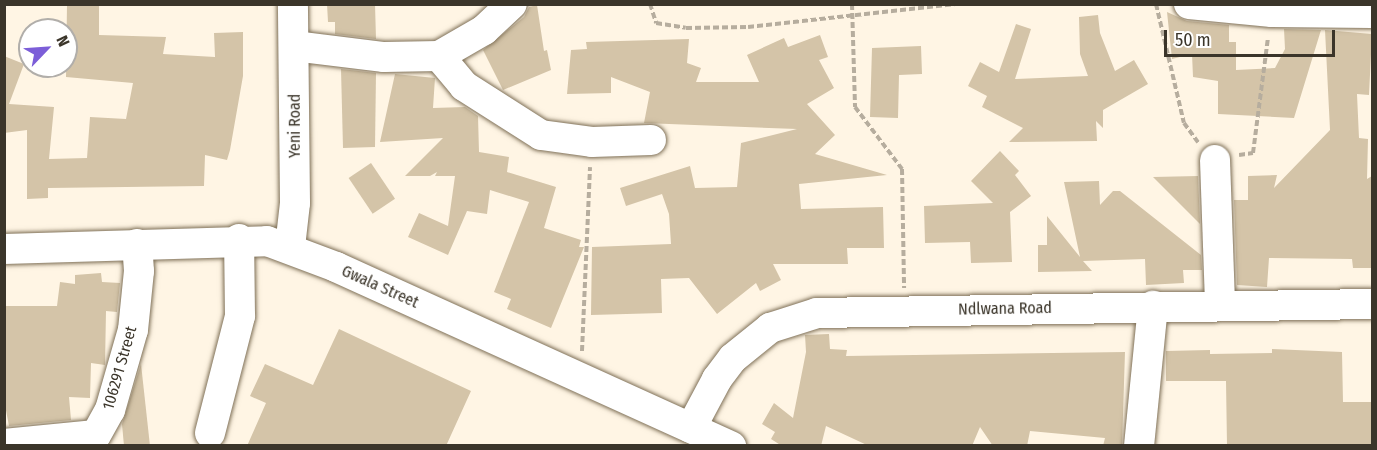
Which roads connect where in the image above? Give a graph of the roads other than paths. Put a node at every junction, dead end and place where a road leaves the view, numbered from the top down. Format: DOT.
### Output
graph roads {
  1 [pos="293,4"];
  2 [pos="512,4"];
  3 [pos="1189,4"];
  4 [pos="1372,13"];
  5 [pos="294,46"];
  6 [pos="439,56"];
  7 [pos="651,140"];
  8 [pos="1215,160"];
  9 [pos="239,239"];
  10 [pos="137,244"];
  11 [pos="290,248"];
  12 [pos="4,249"];
  13 [pos="1372,304"];
  14 [pos="1153,306"];
  15 [pos="1220,306"];
  16 [pos="692,428"];
  17 [pos="210,434"];
  18 [pos="96,440"];
  19 [pos="4,444"];
  20 [pos="731,446"];
  21 [pos="1139,446"];
  1 -- 5 [label="street, Yeni Road"];
  2 -- 6 [label="street"];
  3 -- 4 [label="street"];
  5 -- 6 [label="street"];
  5 -- 11 [label="street, Yeni Road"];
  6 -- 7 [label="street"];
  8 -- 15 [label="street"];
  9 -- 10 [label="street, Gwala Street"];
  9 -- 11 [label="street, Gwala Street"];
  9 -- 17 [label="street"];
  10 -- 12 [label="street, Gwala Street"];
  10 -- 18 [label="street, 106291 Street"];
  11 -- 16 [label="street, Gwala Street"];
  13 -- 15 [label="street, Ndlwana Road"];
  14 -- 15 [label="street, Ndlwana Road"];
  14 -- 16 [label="street, Ndlwana Road"];
  14 -- 21 [label="street"];
  16 -- 20 [label="street, Gwala Street"];
  18 -- 19 [label="street, 106291 Street"];
}
